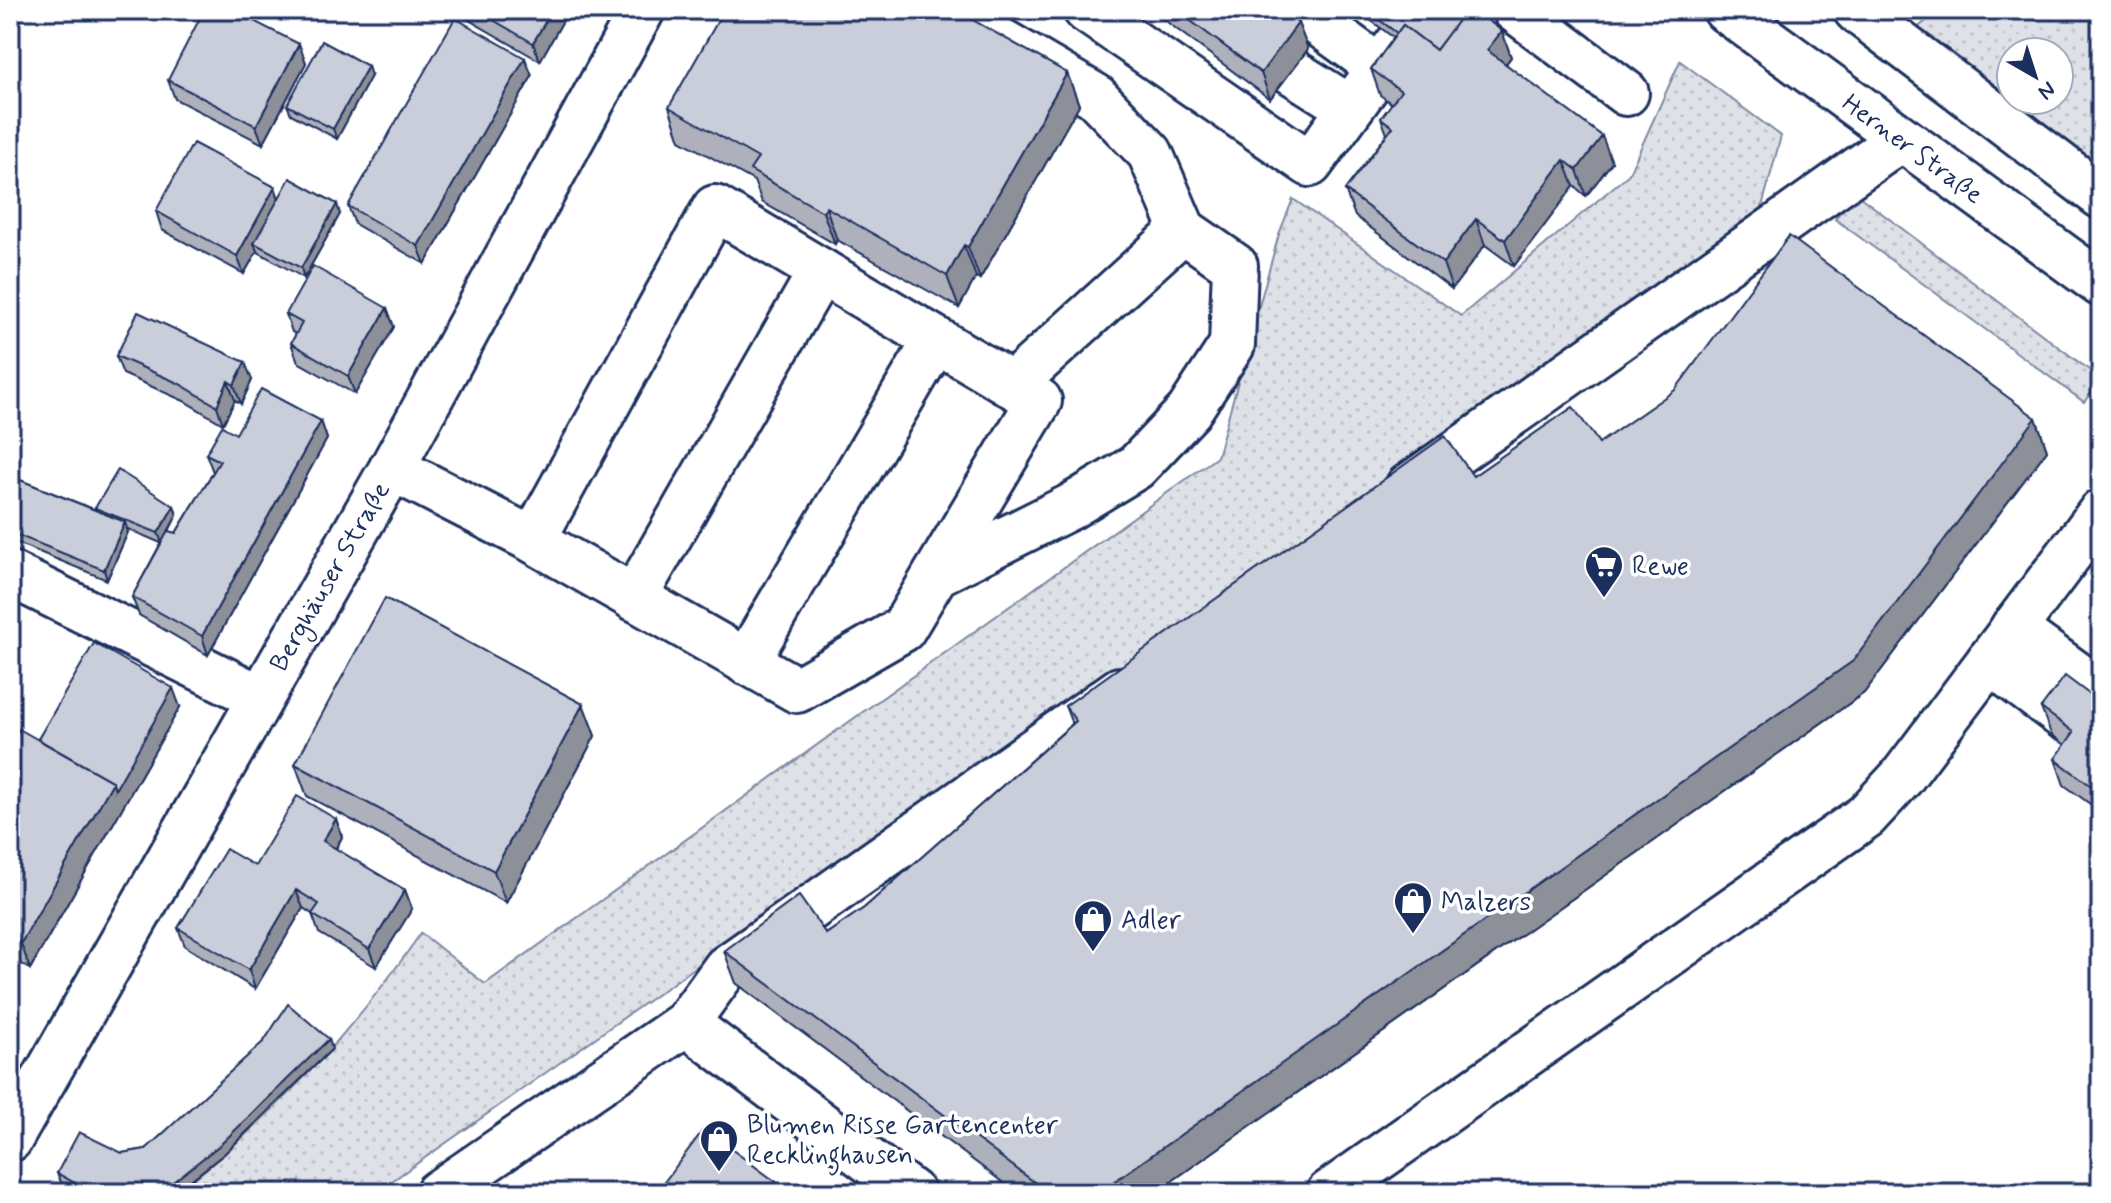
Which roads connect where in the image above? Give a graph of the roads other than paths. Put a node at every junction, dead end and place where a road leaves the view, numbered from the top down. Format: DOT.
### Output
graph roads {
  1 [pos="642,10"];
  2 [pos="948,10"];
  3 [pos="1086,10"];
  4 [pos="1300,10"];
  5 [pos="1515,10"];
  6 [pos="1726,10"];
  7 [pos="1856,10"];
  8 [pos="1291,71"];
  9 [pos="1626,93"];
  10 [pos="1350,108"];
  11 [pos="1901,139"];
  12 [pos="2101,196"];
  13 [pos="1183,230"];
  14 [pos="821,271"];
  15 [pos="2101,284"];
  16 [pos="936,340"];
  17 [pos="1012,385"];
  18 [pos="392,468"];
  19 [pos="1377,508"];
  20 [pos="2101,512"];
  21 [pos="533,540"];
  22 [pos="10,574"];
  23 [pos="936,574"];
  24 [pos="634,598"];
  25 [pos="2001,645"];
  26 [pos="746,662"];
  27 [pos="1156,664"];
  28 [pos="2101,692"];
  29 [pos="259,697"];
  30 [pos="2064,717"];
  31 [pos="686,1023"];
  32 [pos="10,1139"];
  33 [pos="438,1193"];
  34 [pos="912,1193"];
  35 [pos="1329,1193"];
  1 -- 18 [label="street, Berghäuser Straße"];
  2 -- 13 [label="street"];
  3 -- 10 [label="street"];
  4 -- 10 [label="street"];
  5 -- 9 [label="street"];
  6 -- 11 [label="street, Herner Straße"];
  7 -- 12 [label="street"];
  8 -- 10 [label="street"];
  11 -- 15 [label="street, Herner Straße"];
  11 -- 19 [label="street"];
  13 -- 17 [label="street"];
  13 -- 23 [label="street"];
  14 -- 16 [label="street"];
  14 -- 21 [label="street"];
  14 -- 24 [label="street"];
  16 -- 17 [label="street"];
  16 -- 26 [label="street"];
  17 -- 23 [label="street"];
  18 -- 21 [label="street"];
  18 -- 29 [label="street, Berghäuser Straße"];
  20 -- 25 [label="street"];
  21 -- 24 [label="street"];
  22 -- 29 [label="street"];
  23 -- 26 [label="street"];
  24 -- 26 [label="street"];
  25 -- 28 [label="street"];
  25 -- 30 [label="street"];
  25 -- 35 [label="street"];
  27 -- 31 [label="street"];
  29 -- 32 [label="street, Berghäuser Straße"];
  31 -- 33 [label="street"];
  31 -- 34 [label="street"];
}
